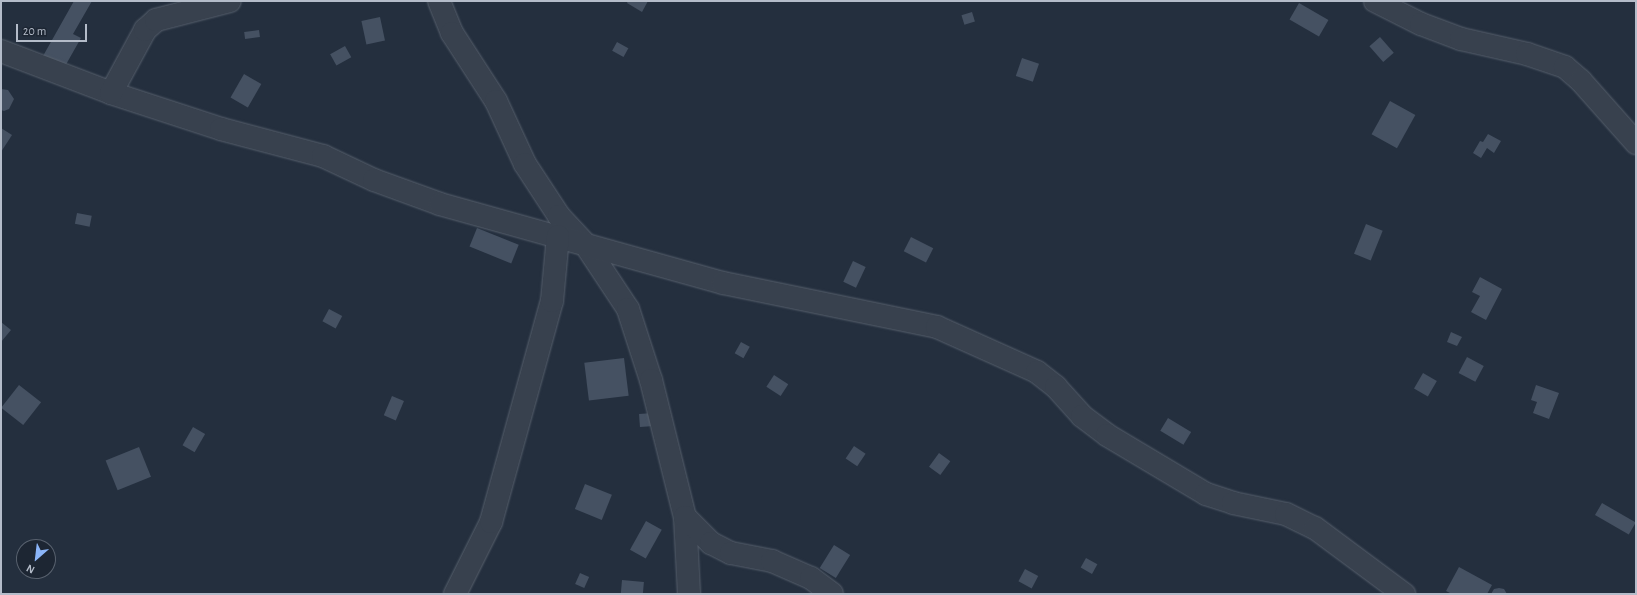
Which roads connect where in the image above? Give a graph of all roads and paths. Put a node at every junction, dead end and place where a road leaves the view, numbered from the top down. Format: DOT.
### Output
graph roads {
  1 [pos="230,1"];
  2 [pos="439,1"];
  3 [pos="1374,1"];
  4 [pos="1,51"];
  5 [pos="111,92"];
  6 [pos="1636,144"];
  7 [pos="558,236"];
  8 [pos="585,244"];
  9 [pos="685,517"];
  10 [pos="454,594"];
  11 [pos="689,594"];
  12 [pos="832,594"];
  13 [pos="1404,594"];
  1 -- 5 [label="street"];
  2 -- 8 [label="street"];
  3 -- 6 [label="street"];
  4 -- 5 [label="street"];
  5 -- 7 [label="street"];
  7 -- 8 [label="street"];
  7 -- 10 [label="street"];
  8 -- 9 [label="street"];
  8 -- 13 [label="street"];
  9 -- 11 [label="street"];
  9 -- 12 [label="street"];
}
